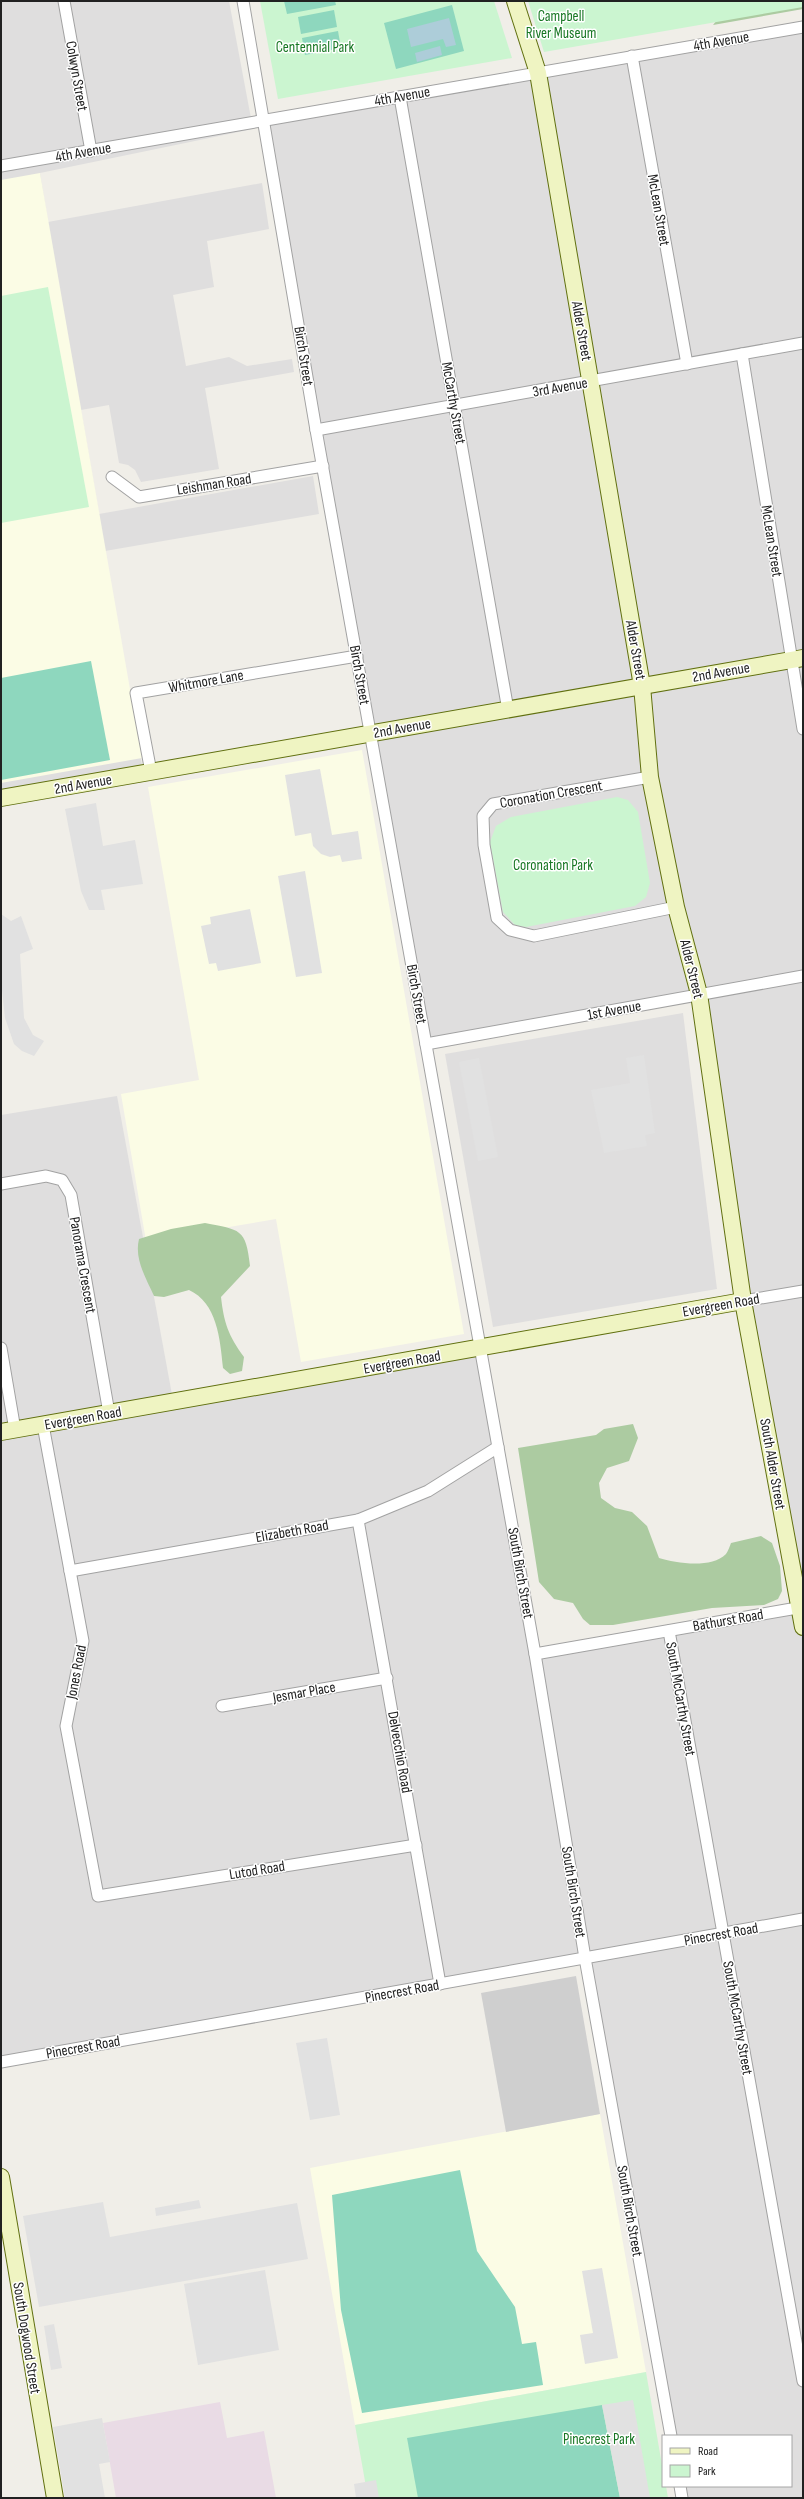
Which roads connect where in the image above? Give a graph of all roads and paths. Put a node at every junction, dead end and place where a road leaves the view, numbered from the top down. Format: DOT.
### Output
graph roads {
  1 [pos="64,1"];
  2 [pos="243,1"];
  3 [pos="515,1"];
  4 [pos="803,27"];
  5 [pos="632,56"];
  6 [pos="538,73"];
  7 [pos="400,97"];
  8 [pos="265,120"];
  9 [pos="91,151"];
  10 [pos="1,166"];
  11 [pos="803,343"];
  12 [pos="742,354"];
  13 [pos="686,364"];
  14 [pos="590,381"];
  15 [pos="454,405"];
  16 [pos="316,430"];
  17 [pos="322,466"];
  18 [pos="112,477"];
  19 [pos="356,656"];
  20 [pos="797,659"];
  21 [pos="642,686"];
  22 [pos="508,710"];
  23 [pos="803,729"];
  24 [pos="371,734"];
  25 [pos="151,772"];
  26 [pos="650,777"];
  27 [pos="1,798"];
  28 [pos="676,907"];
  29 [pos="803,976"];
  30 [pos="699,994"];
  31 [pos="426,1044"];
  32 [pos="1,1184"];
  33 [pos="803,1291"];
  34 [pos="743,1301"];
  35 [pos="1,1348"];
  36 [pos="480,1348"];
  37 [pos="110,1413"];
  38 [pos="43,1425"];
  39 [pos="8,1431"];
  40 [pos="498,1447"];
  41 [pos="358,1520"];
  42 [pos="70,1570"];
  43 [pos="801,1607"];
  44 [pos="803,1627"];
  45 [pos="669,1630"];
  46 [pos="535,1654"];
  47 [pos="387,1678"];
  48 [pos="222,1706"];
  49 [pos="416,1845"];
  50 [pos="98,1896"];
  51 [pos="803,1919"];
  52 [pos="723,1933"];
  53 [pos="585,1958"];
  54 [pos="440,1984"];
  55 [pos="1,2062"];
  56 [pos="1,2177"];
  57 [pos="803,2381"];
  58 [pos="671,2435"];
  59 [pos="680,2487"];
  60 [pos="55,2498"];
  61 [pos="682,2498"];
  1 -- 9 [label="street, Colwyn Street"];
  2 -- 8 [label="street, Birch Street"];
  3 -- 6 [label="street, Alder Street"];
  4 -- 5 [label="street, 4th Avenue"];
  5 -- 6 [label="street, 4th Avenue"];
  5 -- 13 [label="street, McLean Street"];
  6 -- 7 [label="street, 4th Avenue"];
  6 -- 14 [label="street, Alder Street"];
  7 -- 8 [label="street, 4th Avenue"];
  7 -- 15 [label="street, McCarthy Street"];
  8 -- 9 [label="street, 4th Avenue"];
  8 -- 16 [label="street, Birch Street"];
  9 -- 10 [label="street, 4th Avenue"];
  11 -- 12 [label="street, 3rd Avenue"];
  12 -- 13 [label="street, 3rd Avenue"];
  12 -- 20 [label="street, McLean Street"];
  13 -- 14 [label="street, 3rd Avenue"];
  14 -- 15 [label="street, 3rd Avenue"];
  14 -- 21 [label="street, Alder Street"];
  15 -- 16 [label="street, 3rd Avenue"];
  15 -- 22 [label="street, McCarthy Street"];
  16 -- 17 [label="street, Birch Street"];
  17 -- 18 [label="street, Leishman Road"];
  17 -- 19 [label="street, Birch Street"];
  19 -- 24 [label="street, Birch Street"];
  19 -- 25 [label="street, Whitmore Lane"];
  20 -- 21 [label="street, 2nd Avenue"];
  20 -- 23 [label="street, McLean Street"];
  21 -- 22 [label="street, 2nd Avenue"];
  21 -- 26 [label="street, Alder Street"];
  22 -- 24 [label="street, 2nd Avenue"];
  24 -- 25 [label="street, 2nd Avenue"];
  24 -- 31 [label="street, Birch Street"];
  25 -- 27 [label="street, 2nd Avenue"];
  26 -- 28 [label="street, Alder Street"];
  26 -- 28 [label="street, Coronation Crescent"];
  28 -- 30 [label="street, Alder Street"];
  29 -- 30 [label="street, 1st Avenue"];
  30 -- 31 [label="street, 1st Avenue"];
  30 -- 34 [label="street, Alder Street"];
  31 -- 36 [label="street, Birch Street"];
  32 -- 37 [label="street, Panorama Crescent"];
  33 -- 34 [label="street, Evergreen Road"];
  34 -- 36 [label="street, Evergreen Road"];
  34 -- 43 [label="street, South Alder Street"];
  35 -- 39 [label="street"];
  36 -- 37 [label="street, Evergreen Road"];
  36 -- 40 [label="street, South Birch Street"];
  37 -- 38 [label="street, Evergreen Road"];
  38 -- 39 [label="street, Evergreen Road"];
  38 -- 42 [label="street, Jones Road"];
  40 -- 41 [label="street, Elizabeth Road"];
  40 -- 46 [label="street, South Birch Street"];
  41 -- 42 [label="street, Elizabeth Road"];
  41 -- 47 [label="street, Delvecchio Road"];
  42 -- 50 [label="street, Jones Road"];
  43 -- 44 [label="street, South Alder Street"];
  43 -- 45 [label="street, Bathurst Road"];
  45 -- 46 [label="street, Bathurst Road"];
  45 -- 52 [label="street, South McCarthy Street"];
  46 -- 53 [label="street, South Birch Street"];
  47 -- 48 [label="street, Jesmar Place"];
  47 -- 49 [label="street, Delvecchio Road"];
  49 -- 50 [label="street, Lutod Road"];
  49 -- 54 [label="street, Delvecchio Road"];
  51 -- 52 [label="street, Pinecrest Road"];
  52 -- 53 [label="street, Pinecrest Road"];
  52 -- 57 [label="street, South McCarthy Street"];
  53 -- 54 [label="street, Pinecrest Road"];
  53 -- 58 [label="street, South Birch Street"];
  54 -- 55 [label="street, Pinecrest Road"];
  56 -- 60 [label="street, South Dogwood Street"];
  59 -- 61 [label="street"];
}
